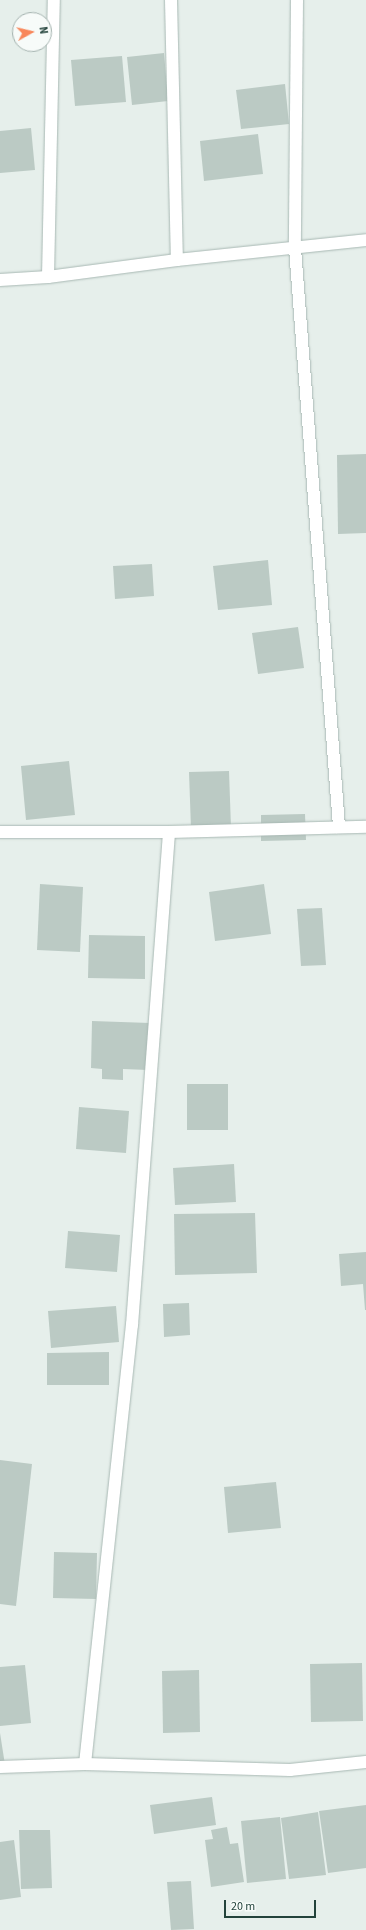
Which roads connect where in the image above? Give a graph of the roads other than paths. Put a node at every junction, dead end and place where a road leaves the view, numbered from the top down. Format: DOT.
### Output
graph roads {
  1 [pos="54,0"];
  2 [pos="172,0"];
  3 [pos="297,0"];
  4 [pos="366,240"];
  5 [pos="295,248"];
  6 [pos="177,260"];
  7 [pos="48,277"];
  8 [pos="0,280"];
  9 [pos="339,827"];
  10 [pos="366,827"];
  11 [pos="0,832"];
  12 [pos="169,832"];
  13 [pos="366,1762"];
  14 [pos="85,1764"];
  15 [pos="0,1768"];
  1 -- 7 [label="street"];
  2 -- 6 [label="street"];
  3 -- 5 [label="street"];
  4 -- 5 [label="street"];
  5 -- 6 [label="street"];
  5 -- 9 [label="street"];
  6 -- 7 [label="street"];
  7 -- 8 [label="street"];
  9 -- 10 [label="street"];
  9 -- 12 [label="street"];
  11 -- 12 [label="street"];
  12 -- 14 [label="street"];
  13 -- 14 [label="street"];
  14 -- 15 [label="street"];
}
